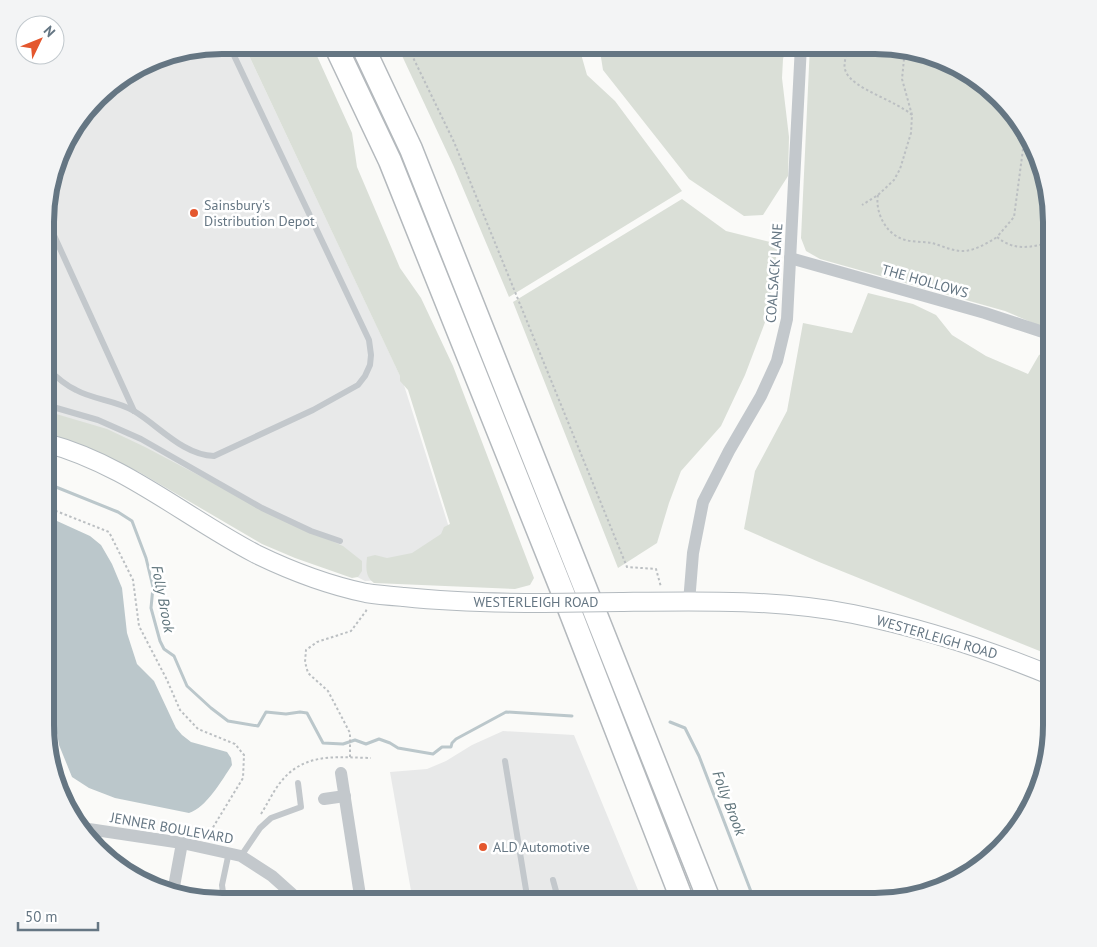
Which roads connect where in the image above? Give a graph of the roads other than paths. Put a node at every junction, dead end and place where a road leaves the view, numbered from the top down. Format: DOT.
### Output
graph roads {
  1 [pos="232,54"];
  2 [pos="339,54"];
  3 [pos="366,54"];
  4 [pos="801,54"];
  5 [pos="54,237"];
  6 [pos="790,258"];
  7 [pos="1043,332"];
  8 [pos="54,375"];
  9 [pos="54,407"];
  10 [pos="134,411"];
  11 [pos="54,446"];
  12 [pos="340,541"];
  13 [pos="689,602"];
  14 [pos="1043,672"];
  15 [pos="505,761"];
  16 [pos="340,768"];
  17 [pos="298,783"];
  18 [pos="345,796"];
  19 [pos="324,799"];
  20 [pos="90,829"];
  21 [pos="182,843"];
  22 [pos="235,854"];
  23 [pos="554,880"];
  24 [pos="174,886"];
  25 [pos="223,893"];
  26 [pos="291,893"];
  27 [pos="360,893"];
  28 [pos="527,893"];
  29 [pos="557,893"];
  30 [pos="679,893"];
  31 [pos="706,893"];
  1 -- 10 [label="lane"];
  2 -- 30 [label="highway"];
  3 -- 31 [label="highway"];
  4 -- 6 [label="street, COALSACK LANE"];
  5 -- 10 [label="lane"];
  6 -- 7 [label="street, THE HOLLOWS"];
  6 -- 13 [label="street, COALSACK LANE"];
  8 -- 10 [label="lane"];
  9 -- 12 [label="lane"];
  11 -- 13 [label="street, WESTERLEIGH ROAD, bridge"];
  13 -- 14 [label="street, WESTERLEIGH ROAD"];
  15 -- 28 [label="lane"];
  16 -- 18 [label="street"];
  17 -- 22 [label="lane"];
  18 -- 19 [label="street"];
  18 -- 27 [label="street"];
  20 -- 21 [label="street, JENNER BOULEVARD"];
  21 -- 22 [label="street, JENNER BOULEVARD"];
  21 -- 24 [label="street"];
  22 -- 25 [label="lane"];
  22 -- 26 [label="street, JENNER BOULEVARD"];
  23 -- 29 [label="lane"];
}
